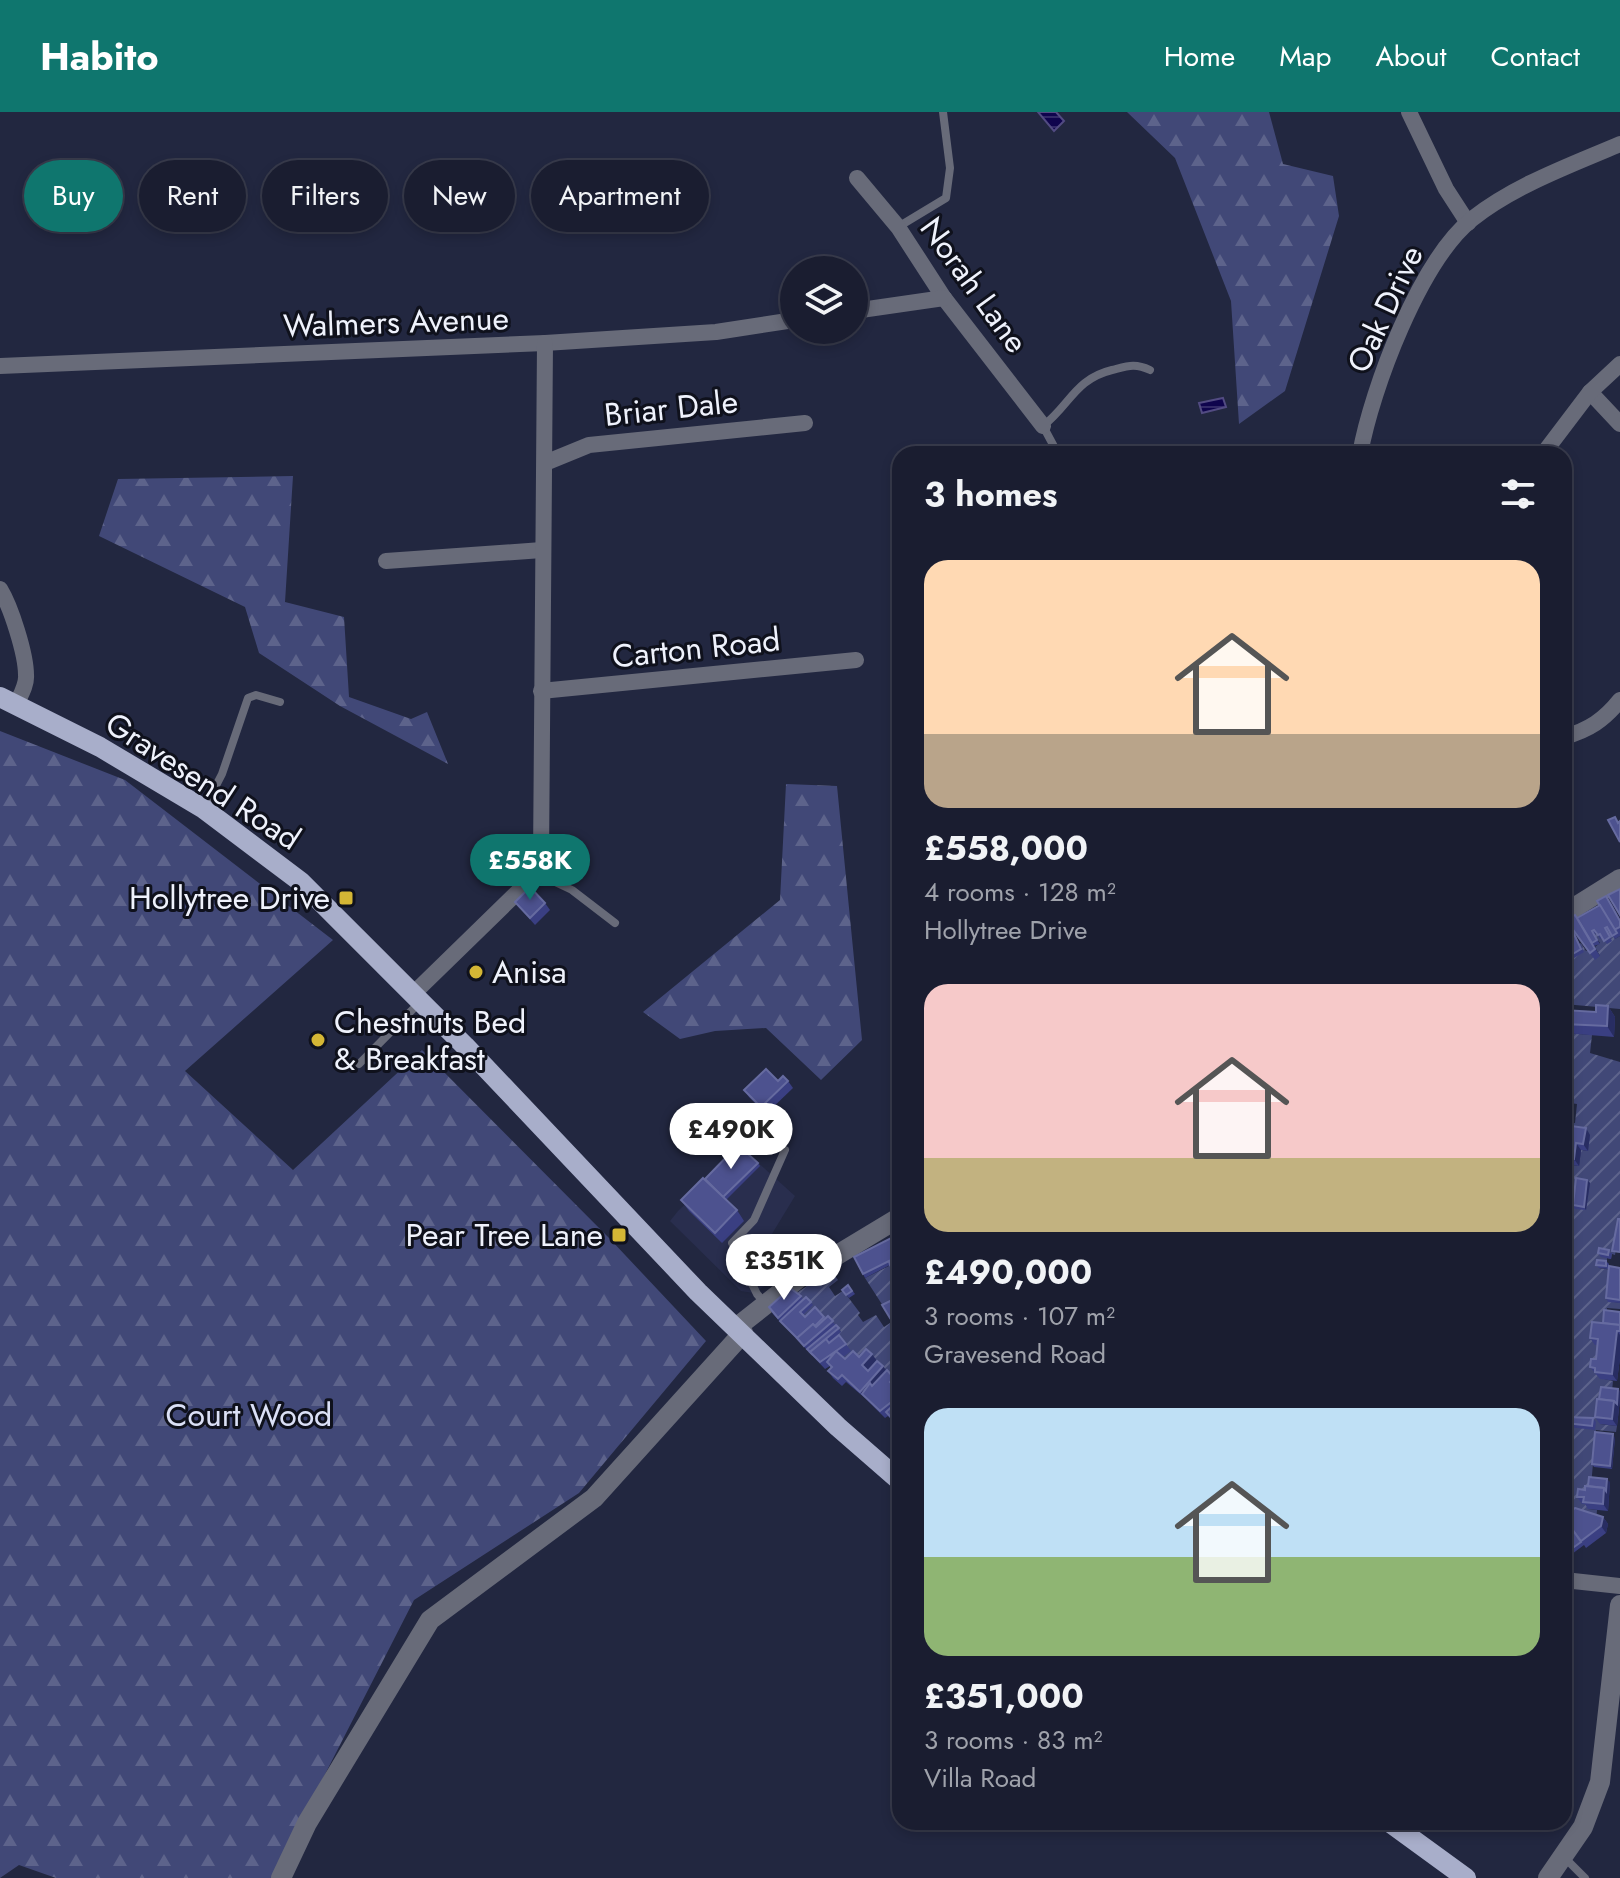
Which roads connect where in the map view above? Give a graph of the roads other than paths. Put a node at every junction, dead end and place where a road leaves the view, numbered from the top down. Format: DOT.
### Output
graph roads {
  1 [pos="943,112"];
  2 [pos="1409,112"];
  3 [pos="1620,144"];
  4 [pos="857,178"];
  5 [pos="1468,223"];
  6 [pos="898,227"];
  7 [pos="944,298"];
  8 [pos="868,309"];
  9 [pos="780,322"];
  10 [pos="545,343"];
  11 [pos="1620,364"];
  12 [pos="0,366"];
  13 [pos="1150,370"];
  14 [pos="1590,392"];
  15 [pos="805,423"];
  16 [pos="1620,424"];
  17 [pos="1043,426"];
  18 [pos="1054,446"];
  19 [pos="1362,446"];
  20 [pos="1549,446"];
  21 [pos="545,463"];
  22 [pos="542,550"];
  23 [pos="386,561"];
  24 [pos="0,589"];
  25 [pos="856,660"];
  26 [pos="541,691"];
  27 [pos="1620,700"];
  28 [pos="8,701"];
  29 [pos="280,702"];
  30 [pos="1572,734"];
  31 [pos="204,809"];
  32 [pos="536,873"];
  33 [pos="1620,879"];
  34 [pos="1572,909"];
  35 [pos="615,923"];
  36 [pos="417,998"];
  37 [pos="359,1064"];
  38 [pos="785,1150"];
  39 [pos="892,1222"];
  40 [pos="765,1303"];
  41 [pos="740,1330"];
  42 [pos="892,1474"];
  43 [pos="1572,1581"];
  44 [pos="1620,1586"];
  45 [pos="1620,1605"];
  46 [pos="1399,1830"];
  47 [pos="1564,1857"];
  48 [pos="1459,1876"];
  49 [pos="281,1878"];
  50 [pos="1548,1878"];
  51 [pos="1585,1878"];
  1 -- 6 [label="lane"];
  2 -- 5 [label="street"];
  3 -- 5 [label="street, Oak Drive"];
  4 -- 6 [label="street, Norah Lane"];
  5 -- 19 [label="street, Oak Drive"];
  6 -- 7 [label="street, Norah Lane"];
  7 -- 8 [label="street"];
  7 -- 17 [label="street, Norah Lane"];
  9 -- 10 [label="street, Walmers Avenue"];
  10 -- 12 [label="street, Walmers Avenue"];
  10 -- 21 [label="street"];
  11 -- 14 [label="street"];
  13 -- 17 [label="lane"];
  14 -- 16 [label="street"];
  14 -- 20 [label="street"];
  15 -- 21 [label="street, Briar Dale"];
  17 -- 18 [label="lane"];
  21 -- 22 [label="street"];
  22 -- 23 [label="street"];
  22 -- 26 [label="street"];
  24 -- 28 [label="street"];
  25 -- 26 [label="street, Carton Road"];
  26 -- 32 [label="street"];
  27 -- 30 [label="street"];
  28 -- 31 [label="main road, Gravesend Road"];
  29 -- 31 [label="lane"];
  31 -- 36 [label="main road, Gravesend Road"];
  32 -- 35 [label="lane"];
  32 -- 36 [label="street"];
  33 -- 34 [label="street"];
  36 -- 37 [label="lane"];
  36 -- 41 [label="main road, Gravesend Road"];
  38 -- 40 [label="lane"];
  39 -- 40 [label="street"];
  40 -- 41 [label="street"];
  41 -- 42 [label="main road, Gravesend Road"];
  41 -- 49 [label="street"];
  43 -- 44 [label="street"];
  45 -- 47 [label="street"];
  46 -- 48 [label="main road"];
  47 -- 50 [label="street"];
  47 -- 51 [label="lane"];
}
